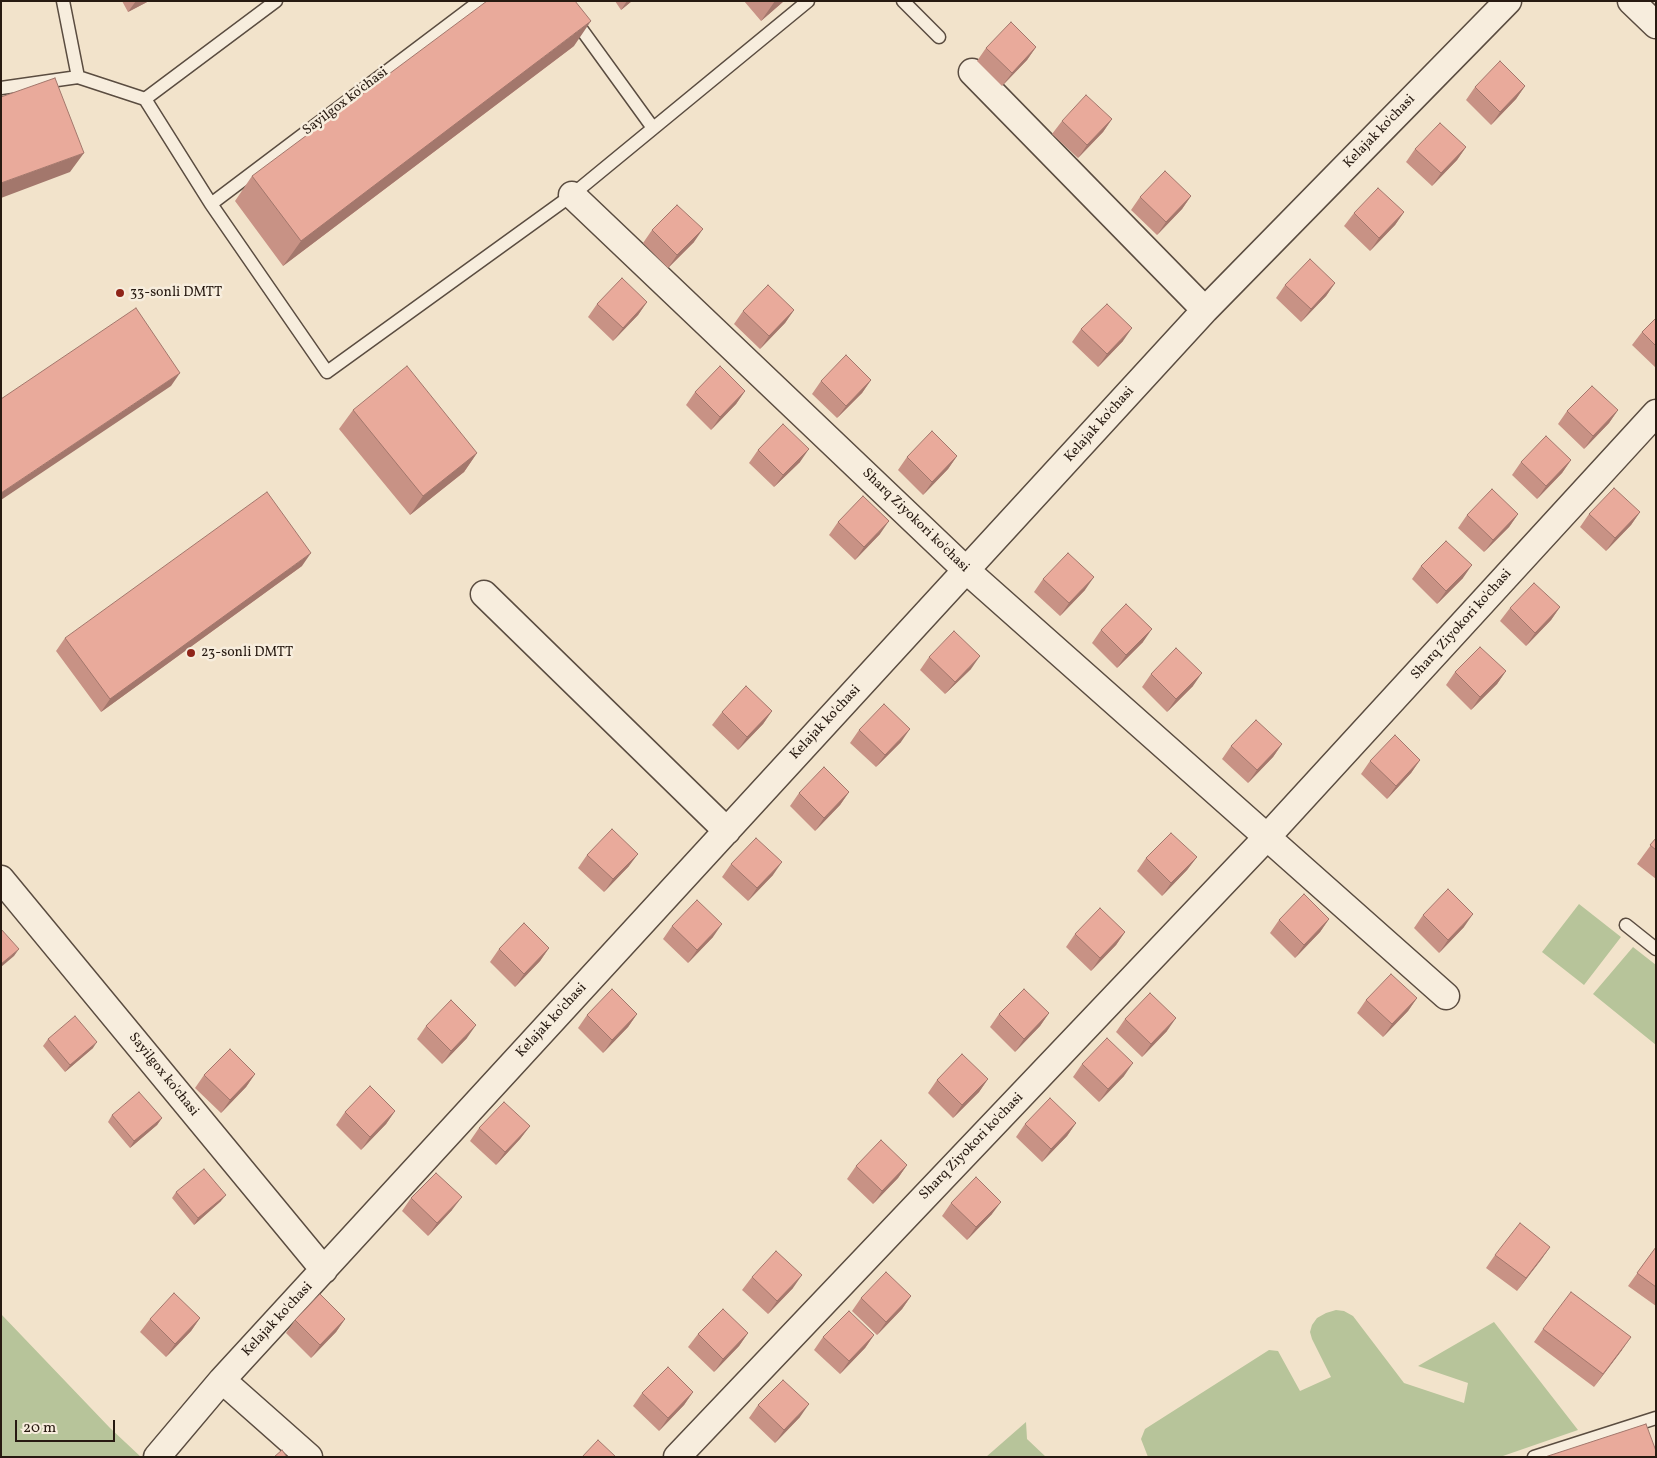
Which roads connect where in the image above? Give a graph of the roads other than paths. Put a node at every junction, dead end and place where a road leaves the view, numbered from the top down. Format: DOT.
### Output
graph roads {
  1 [pos="63,1"];
  2 [pos="276,1"];
  3 [pos="480,1"];
  4 [pos="561,1"];
  5 [pos="808,1"];
  6 [pos="903,1"];
  7 [pos="1508,1"];
  8 [pos="1631,1"];
  9 [pos="1656,26"];
  10 [pos="939,37"];
  11 [pos="972,72"];
  12 [pos="78,77"];
  13 [pos="1,88"];
  14 [pos="145,99"];
  15 [pos="653,128"];
  16 [pos="572,195"];
  17 [pos="211,204"];
  18 [pos="1205,310"];
  19 [pos="1656,413"];
  20 [pos="966,570"];
  21 [pos="484,594"];
  22 [pos="727,831"];
  23 [pos="1268,837"];
  24 [pos="1,879"];
  25 [pos="1626,925"];
  26 [pos="1656,949"];
  27 [pos="1446,996"];
  28 [pos="324,1270"];
  29 [pos="222,1380"];
  30 [pos="1656,1418"];
  31 [pos="157,1457"];
  32 [pos="309,1457"];
  33 [pos="677,1457"];
  34 [pos="1534,1457"];
  1 -- 12 [label="lane"];
  2 -- 14 [label="lane"];
  3 -- 17 [label="lane, Sayilgox ko'chasi"];
  4 -- 15 [label="lane"];
  5 -- 15 [label="lane"];
  6 -- 10 [label="lane"];
  7 -- 18 [label="street, Kelajak ko'chasi"];
  8 -- 9 [label="street"];
  11 -- 18 [label="street"];
  12 -- 13 [label="lane"];
  12 -- 14 [label="lane"];
  14 -- 17 [label="lane"];
  15 -- 16 [label="lane"];
  16 -- 17 [label="lane"];
  16 -- 20 [label="street, Sharq Ziyokori ko'chasi"];
  18 -- 20 [label="street, Kelajak ko'chasi"];
  19 -- 23 [label="street, Sharq Ziyokori ko'chasi"];
  20 -- 22 [label="street, Kelajak ko'chasi"];
  20 -- 23 [label="street, Sharq Ziyokori ko'chasi"];
  21 -- 22 [label="street"];
  22 -- 28 [label="street, Kelajak ko'chasi"];
  23 -- 27 [label="street, Sharq Ziyokori ko'chasi"];
  23 -- 33 [label="street, Sharq Ziyokori ko'chasi"];
  24 -- 28 [label="street, Sayilgox ko'chasi"];
  25 -- 26 [label="lane"];
  28 -- 29 [label="street, Kelajak ko'chasi"];
  29 -- 31 [label="street, Kelajak ko'chasi"];
  29 -- 32 [label="street"];
  30 -- 34 [label="lane"];
}
